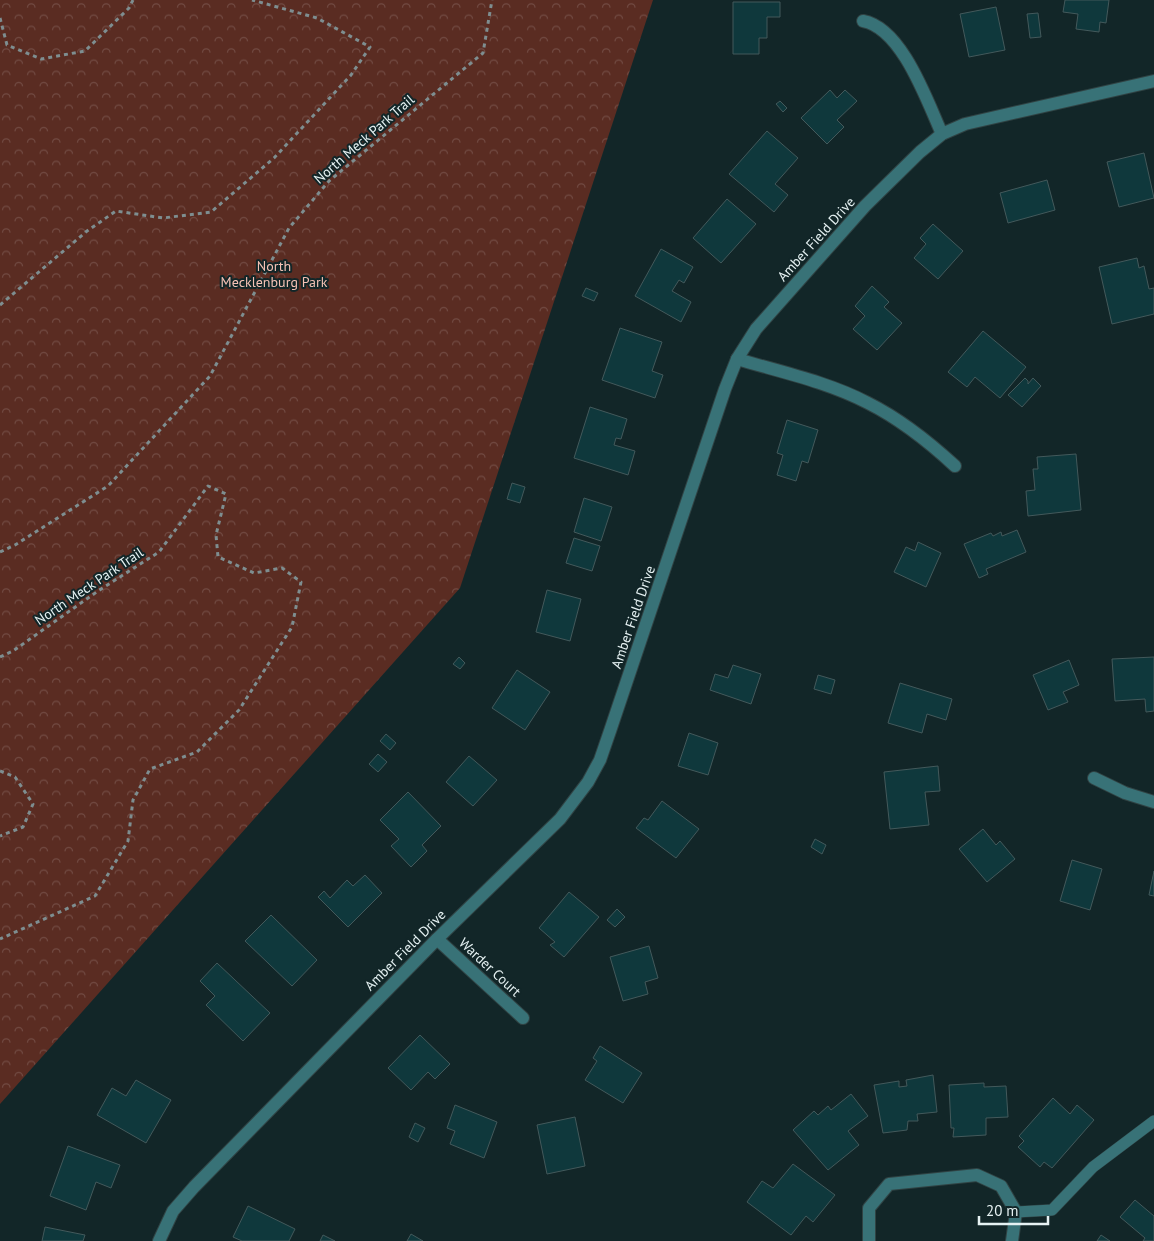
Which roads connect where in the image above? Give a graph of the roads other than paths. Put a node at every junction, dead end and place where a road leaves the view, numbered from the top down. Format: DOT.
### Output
graph roads {
  1 [pos="863,21"];
  2 [pos="1154,81"];
  3 [pos="942,134"];
  4 [pos="737,359"];
  5 [pos="955,466"];
  6 [pos="1094,778"];
  7 [pos="1154,802"];
  8 [pos="437,939"];
  9 [pos="523,1018"];
  10 [pos="1154,1121"];
  11 [pos="1016,1212"];
  12 [pos="159,1241"];
  13 [pos="869,1241"];
  14 [pos="1012,1241"];
  1 -- 3 [label="street"];
  2 -- 3 [label="street, Amber Field Drive"];
  3 -- 4 [label="street, Amber Field Drive"];
  4 -- 5 [label="street"];
  4 -- 8 [label="street, Amber Field Drive"];
  6 -- 7 [label="street"];
  8 -- 9 [label="street, Warder Court"];
  8 -- 12 [label="street, Amber Field Drive"];
  10 -- 11 [label="lane"];
  11 -- 13 [label="street"];
  11 -- 14 [label="street"];
}
